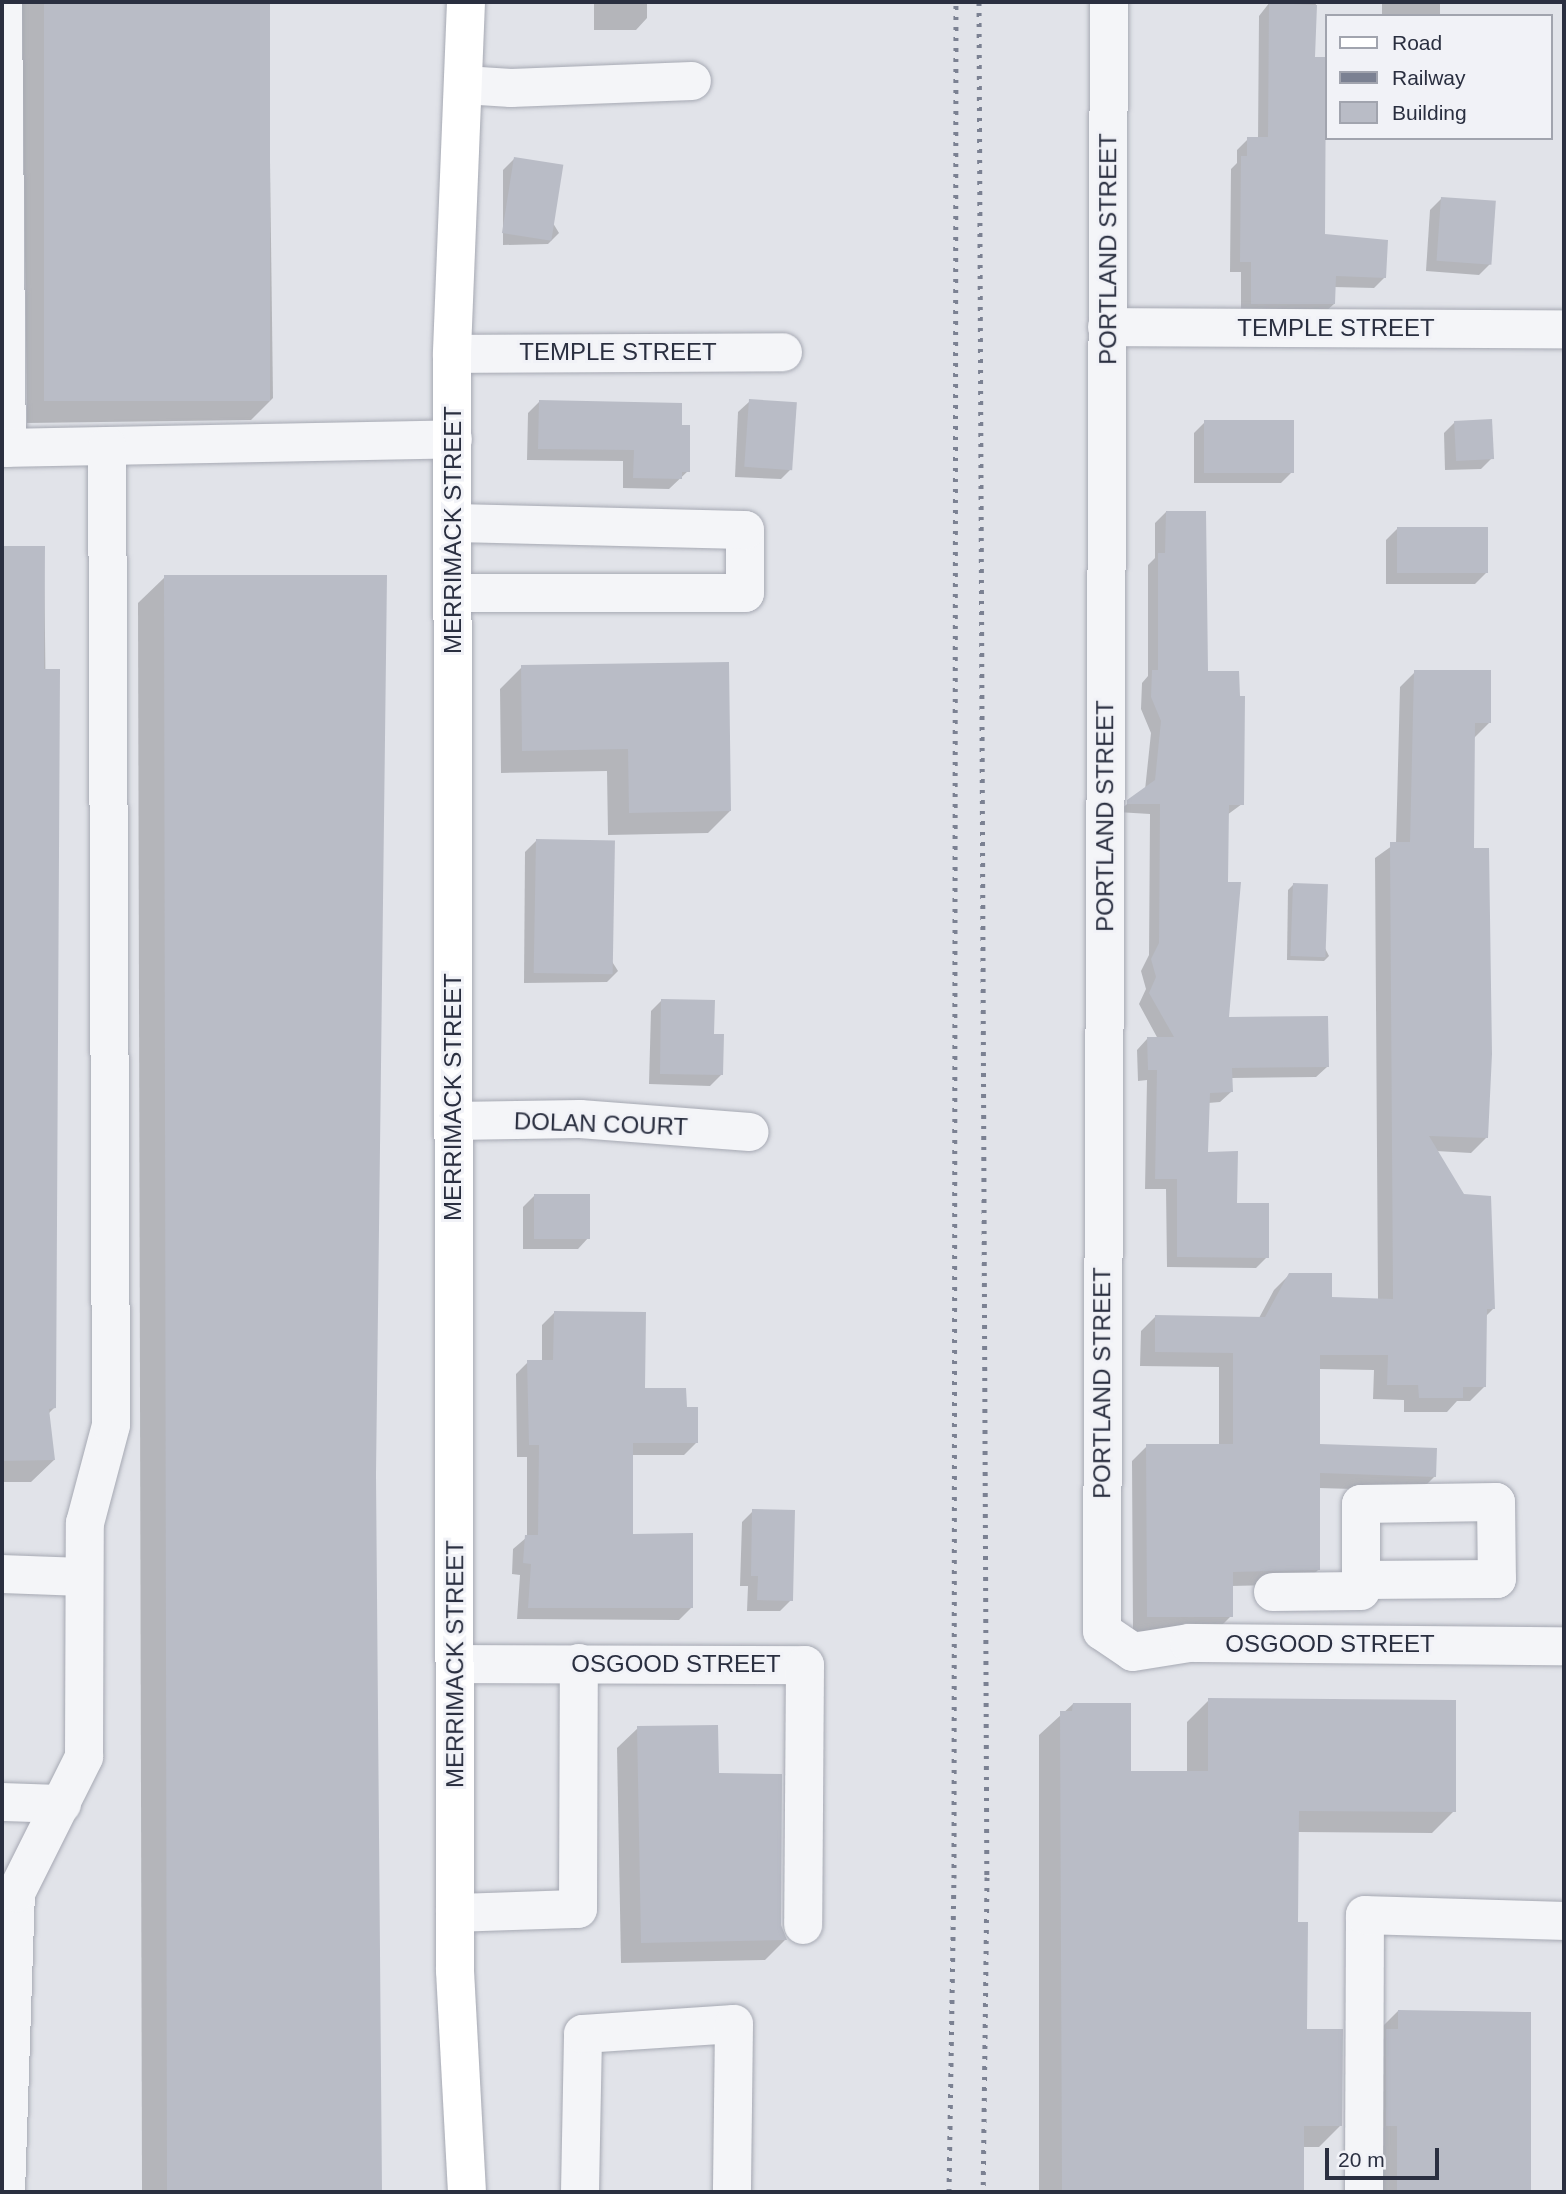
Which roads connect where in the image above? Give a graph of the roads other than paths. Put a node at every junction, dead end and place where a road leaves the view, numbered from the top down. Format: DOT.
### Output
graph roads {
  1 [pos="3,2"];
  2 [pos="466,2"];
  3 [pos="1108,2"];
  4 [pos="692,81"];
  5 [pos="464,85"];
  6 [pos="1107,327"];
  7 [pos="1564,329"];
  8 [pos="783,352"];
  9 [pos="452,354"];
  10 [pos="453,439"];
  11 [pos="107,446"];
  12 [pos="4,448"];
  13 [pos="454,523"];
  14 [pos="453,593"];
  15 [pos="453,1121"];
  16 [pos="750,1132"];
  17 [pos="2,1574"];
  18 [pos="84,1577"];
  19 [pos="1273,1592"];
  20 [pos="1102,1631"];
  21 [pos="1360,1644"];
  22 [pos="1564,1646"];
  23 [pos="579,1663"];
  24 [pos="455,1664"];
  25 [pos="2,1802"];
  26 [pos="62,1804"];
  27 [pos="455,1913"];
  28 [pos="1564,1921"];
  29 [pos="803,1925"];
  30 [pos="6,2192"];
  31 [pos="467,2192"];
  32 [pos="580,2192"];
  33 [pos="732,2192"];
  34 [pos="1364,2192"];
  1 -- 12 [label="street"];
  2 -- 5 [label="main road, MERRIMACK STREET"];
  3 -- 6 [label="street, PORTLAND STREET"];
  4 -- 5 [label="street"];
  5 -- 9 [label="main road, MERRIMACK STREET"];
  6 -- 7 [label="street, TEMPLE STREET"];
  6 -- 20 [label="street, PORTLAND STREET"];
  8 -- 9 [label="street, TEMPLE STREET"];
  9 -- 10 [label="main road, MERRIMACK STREET"];
  10 -- 11 [label="street"];
  10 -- 13 [label="main road, MERRIMACK STREET"];
  11 -- 12 [label="street"];
  11 -- 18 [label="street"];
  13 -- 14 [label="main road, MERRIMACK STREET"];
  13 -- 14 [label="street"];
  14 -- 15 [label="main road, MERRIMACK STREET"];
  15 -- 16 [label="street, DOLAN COURT"];
  15 -- 24 [label="main road, MERRIMACK STREET"];
  17 -- 18 [label="street"];
  18 -- 26 [label="street"];
  19 -- 21 [label="street"];
  20 -- 21 [label="street, OSGOOD STREET"];
  21 -- 22 [label="street, OSGOOD STREET"];
  23 -- 24 [label="street, OSGOOD STREET"];
  23 -- 27 [label="street"];
  23 -- 29 [label="street, OSGOOD STREET"];
  24 -- 27 [label="main road, MERRIMACK STREET"];
  25 -- 26 [label="street"];
  26 -- 30 [label="street"];
  27 -- 31 [label="main road, MERRIMACK STREET"];
  28 -- 34 [label="street"];
  32 -- 33 [label="street"];
}
